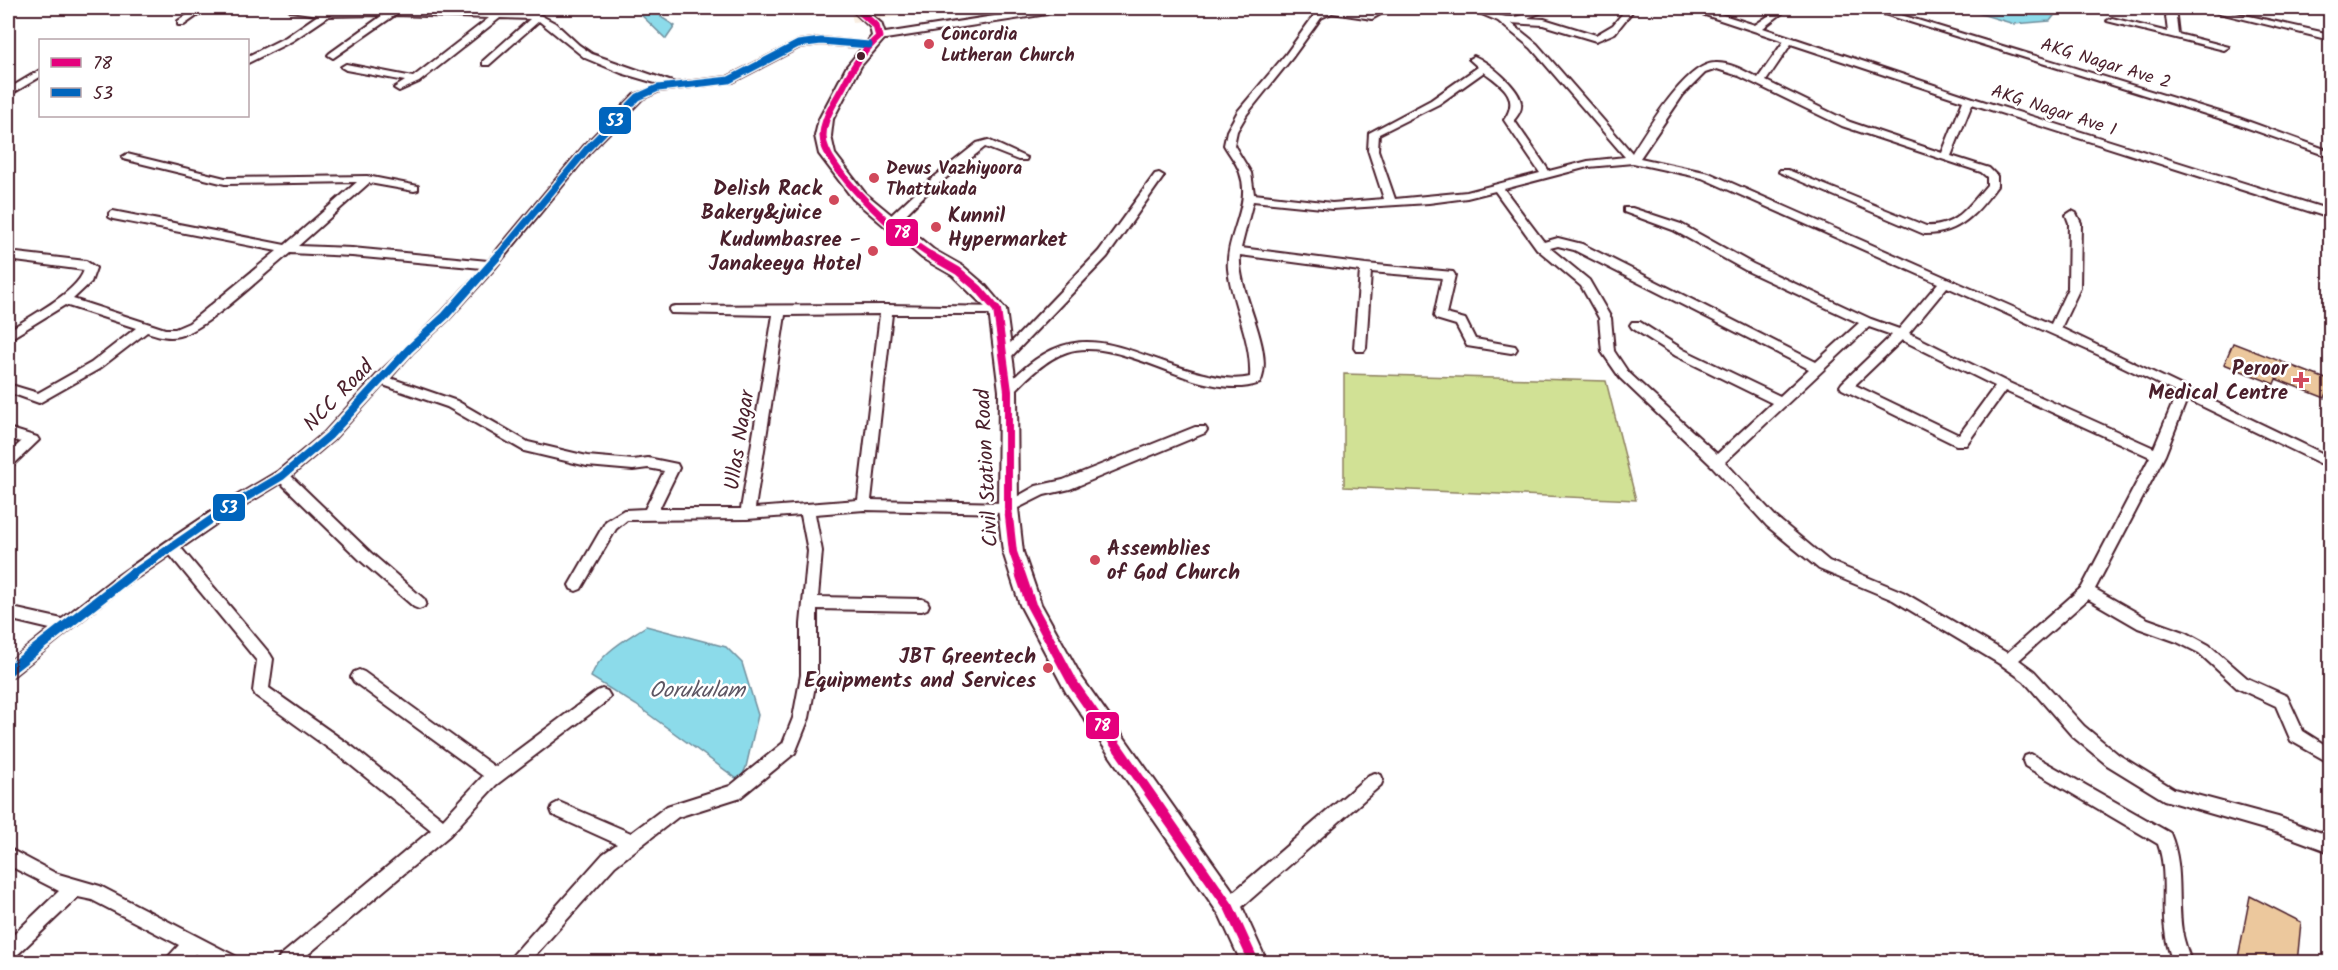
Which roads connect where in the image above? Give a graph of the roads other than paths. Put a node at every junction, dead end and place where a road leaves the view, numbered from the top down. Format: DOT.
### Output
graph roads {
  1 [pos="203,8"];
  2 [pos="290,8"];
  3 [pos="856,8"];
  4 [pos="1049,8"];
  5 [pos="1386,8"];
  6 [pos="1475,8"];
  7 [pos="1545,8"];
  8 [pos="1631,8"];
  9 [pos="1785,8"];
  10 [pos="1870,8"];
  11 [pos="2170,8"];
  12 [pos="2204,8"];
  13 [pos="1700,9"];
  14 [pos="342,10"];
  15 [pos="424,10"];
  16 [pos="327,13"];
  17 [pos="392,13"];
  18 [pos="498,15"];
  19 [pos="538,17"];
  20 [pos="1516,18"];
  21 [pos="1501,19"];
  22 [pos="2112,21"];
  23 [pos="181,23"];
  24 [pos="1757,28"];
  25 [pos="2173,36"];
  26 [pos="2331,37"];
  27 [pos="1790,39"];
  28 [pos="874,41"];
  29 [pos="2224,47"];
  30 [pos="333,55"];
  31 [pos="249,59"];
  32 [pos="1474,59"];
  33 [pos="486,63"];
  34 [pos="346,67"];
  35 [pos="1484,68"];
  36 [pos="39,74"];
  37 [pos="415,80"];
  38 [pos="1760,82"];
  39 [pos="687,85"];
  40 [pos="399,88"];
  41 [pos="8,93"];
  42 [pos="1969,100"];
  43 [pos="2331,154"];
  44 [pos="128,157"];
  45 [pos="1022,158"];
  46 [pos="1945,158"];
  47 [pos="1633,160"];
  48 [pos="1784,172"];
  49 [pos="1546,174"];
  50 [pos="1159,176"];
  51 [pos="367,179"];
  52 [pos="414,188"];
  53 [pos="1498,188"];
  54 [pos="1249,197"];
  55 [pos="1391,203"];
  56 [pos="1628,210"];
  57 [pos="113,214"];
  58 [pos="2331,214"];
  59 [pos="2072,215"];
  60 [pos="890,223"];
  61 [pos="1541,246"];
  62 [pos="286,249"];
  63 [pos="1236,251"];
  64 [pos="8,256"];
  65 [pos="491,265"];
  66 [pos="1366,268"];
  67 [pos="1944,283"];
  68 [pos="64,300"];
  69 [pos="887,309"];
  70 [pos="675,310"];
  71 [pos="997,310"];
  72 [pos="779,312"];
  73 [pos="1867,322"];
  74 [pos="1636,326"];
  75 [pos="144,328"];
  76 [pos="2054,330"];
  77 [pos="1902,334"];
  78 [pos="8,336"];
  79 [pos="1360,348"];
  80 [pos="1511,349"];
  81 [pos="1004,357"];
  82 [pos="1818,368"];
  83 [pos="380,379"];
  84 [pos="2003,385"];
  85 [pos="8,388"];
  86 [pos="1008,391"];
  87 [pos="2182,393"];
  88 [pos="1782,402"];
  89 [pos="1200,430"];
  90 [pos="8,433"];
  91 [pos="2158,455"];
  92 [pos="8,462"];
  93 [pos="1718,462"];
  94 [pos="2331,463"];
  95 [pos="282,476"];
  96 [pos="864,505"];
  97 [pos="1008,508"];
  98 [pos="807,509"];
  99 [pos="650,514"];
  100 [pos="747,514"];
  101 [pos="171,546"];
  102 [pos="576,585"];
  103 [pos="2087,591"];
  104 [pos="420,603"];
  105 [pos="810,603"];
  106 [pos="922,605"];
  107 [pos="8,613"];
  108 [pos="64,626"];
  109 [pos="2008,661"];
  110 [pos="8,671"];
  111 [pos="359,677"];
  112 [pos="602,696"];
  113 [pos="2331,756"];
  114 [pos="2031,761"];
  115 [pos="489,780"];
  116 [pos="1375,780"];
  117 [pos="559,810"];
  118 [pos="444,830"];
  119 [pos="632,842"];
  120 [pos="2331,844"];
  121 [pos="8,856"];
  122 [pos="74,889"];
  123 [pos="1229,907"];
  124 [pos="193,944"];
  125 [pos="8,952"];
  126 [pos="175,963"];
  127 [pos="229,963"];
  128 [pos="286,963"];
  129 [pos="518,963"];
  130 [pos="1254,963"];
  131 [pos="2182,963"];
  1 -- 23 [label="street"];
  2 -- 16 [label="street"];
  3 -- 28 [label="main road"];
  4 -- 28 [label="street"];
  5 -- 54 [label="street"];
  6 -- 21 [label="street"];
  7 -- 20 [label="street"];
  8 -- 20 [label="street"];
  9 -- 24 [label="street"];
  10 -- 43 [label="street, AKG Nagar Ave 2"];
  11 -- 25 [label="street"];
  12 -- 26 [label="street"];
  13 -- 24 [label="street"];
  14 -- 16 [label="street"];
  14 -- 17 [label="street"];
  15 -- 17 [label="street"];
  15 -- 18 [label="street"];
  16 -- 31 [label="street"];
  17 -- 30 [label="street"];
  18 -- 19 [label="street"];
  18 -- 37 [label="street"];
  19 -- 33 [label="street"];
  19 -- 39 [label="street"];
  20 -- 21 [label="street"];
  21 -- 47 [label="street"];
  22 -- 25 [label="street"];
  24 -- 27 [label="street"];
  25 -- 29 [label="street"];
  27 -- 38 [label="street"];
  27 -- 42 [label="street"];
  28 -- 39 [label="street"];
  28 -- 60 [label="main road"];
  32 -- 35 [label="street"];
  34 -- 37 [label="street"];
  35 -- 49 [label="street"];
  35 -- 55 [label="street"];
  36 -- 41 [label="street"];
  37 -- 40 [label="street"];
  38 -- 46 [label="street"];
  38 -- 47 [label="street"];
  39 -- 65 [label="street, NCC Road"];
  42 -- 46 [label="street, AKG Nagar Ave 1"];
  42 -- 58 [label="street, AKG Nagar Ave 1"];
  44 -- 51 [label="street"];
  45 -- 60 [label="street"];
  46 -- 48 [label="street"];
  47 -- 49 [label="street"];
  47 -- 67 [label="street"];
  49 -- 53 [label="street"];
  50 -- 81 [label="street"];
  51 -- 52 [label="street"];
  51 -- 62 [label="street"];
  53 -- 55 [label="street"];
  53 -- 61 [label="street"];
  54 -- 55 [label="street"];
  54 -- 63 [label="street"];
  56 -- 73 [label="street"];
  57 -- 62 [label="street"];
  59 -- 76 [label="street"];
  60 -- 71 [label="main road"];
  61 -- 82 [label="street"];
  61 -- 93 [label="street"];
  62 -- 65 [label="street"];
  62 -- 75 [label="street"];
  63 -- 66 [label="street"];
  63 -- 86 [label="street"];
  64 -- 68 [label="street"];
  65 -- 83 [label="street, NCC Road"];
  66 -- 79 [label="street"];
  66 -- 80 [label="street"];
  67 -- 76 [label="street"];
  67 -- 77 [label="street"];
  68 -- 75 [label="street"];
  68 -- 78 [label="street"];
  69 -- 71 [label="street"];
  69 -- 72 [label="street"];
  69 -- 96 [label="street"];
  70 -- 72 [label="street"];
  71 -- 81 [label="main road, Civil Station Road"];
  72 -- 100 [label="street, Ullas Nagar"];
  73 -- 77 [label="street"];
  73 -- 82 [label="street"];
  74 -- 88 [label="street"];
  75 -- 85 [label="street"];
  76 -- 87 [label="street"];
  77 -- 84 [label="street"];
  77 -- 84 [label="street"];
  81 -- 86 [label="main road, Civil Station Road"];
  82 -- 88 [label="street"];
  83 -- 95 [label="street, NCC Road"];
  83 -- 99 [label="street"];
  84 -- 91 [label="street"];
  86 -- 97 [label="main road, Civil Station Road"];
  87 -- 91 [label="street"];
  87 -- 94 [label="street"];
  88 -- 93 [label="street"];
  89 -- 97 [label="street"];
  90 -- 92 [label="street"];
  91 -- 103 [label="street"];
  93 -- 109 [label="street"];
  95 -- 101 [label="street, NCC Road"];
  95 -- 104 [label="street"];
  96 -- 97 [label="street, Ullas Nagar"];
  96 -- 98 [label="street, Ullas Nagar"];
  97 -- 123 [label="main road, Civil Station Road"];
  98 -- 100 [label="street, Ullas Nagar"];
  98 -- 105 [label="street"];
  99 -- 100 [label="street"];
  99 -- 102 [label="street"];
  101 -- 108 [label="street, NCC Road"];
  101 -- 118 [label="street"];
  103 -- 109 [label="street"];
  103 -- 113 [label="street"];
  105 -- 106 [label="street"];
  105 -- 119 [label="street"];
  107 -- 108 [label="street"];
  108 -- 110 [label="street, NCC Road"];
  109 -- 120 [label="street"];
  111 -- 115 [label="street"];
  112 -- 115 [label="street"];
  114 -- 131 [label="street"];
  115 -- 118 [label="street"];
  116 -- 123 [label="street"];
  117 -- 119 [label="street"];
  118 -- 128 [label="street"];
  119 -- 129 [label="street"];
  121 -- 122 [label="street"];
  122 -- 124 [label="street"];
  122 -- 125 [label="street"];
  123 -- 130 [label="main road, Civil Station Road"];
  124 -- 126 [label="street"];
  124 -- 127 [label="street"];
}
